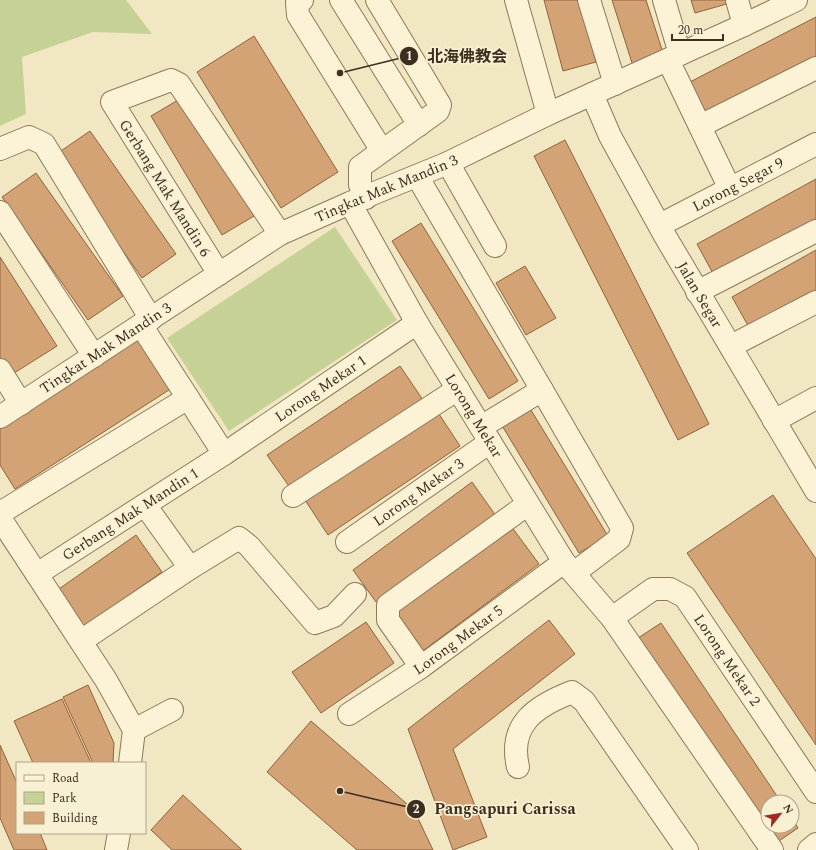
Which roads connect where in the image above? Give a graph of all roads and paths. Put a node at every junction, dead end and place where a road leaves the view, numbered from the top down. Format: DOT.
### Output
graph roads {
  1 [pos="302,0"];
  2 [pos="340,0"];
  3 [pos="377,0"];
  4 [pos="516,0"];
  5 [pos="589,0"];
  6 [pos="664,0"];
  7 [pos="737,0"];
  8 [pos="796,0"];
  9 [pos="744,25"];
  10 [pos="674,57"];
  11 [pos="816,68"];
  12 [pos="615,84"];
  13 [pos="592,94"];
  14 [pos="548,114"];
  15 [pos="419,125"];
  16 [pos="700,126"];
  17 [pos="816,144"];
  18 [pos="0,149"];
  19 [pos="382,151"];
  20 [pos="448,163"];
  21 [pos="417,176"];
  22 [pos="730,189"];
  23 [pos="358,200"];
  24 [pos="0,212"];
  25 [pos="660,225"];
  26 [pos="816,231"];
  27 [pos="280,234"];
  28 [pos="495,246"];
  29 [pos="219,274"];
  30 [pos="698,292"];
  31 [pos="816,302"];
  32 [pos="146,322"];
  33 [pos="417,323"];
  34 [pos="731,346"];
  35 [pos="94,356"];
  36 [pos="0,370"];
  37 [pos="458,389"];
  38 [pos="542,390"];
  39 [pos="188,398"];
  40 [pos="816,398"];
  41 [pos="21,404"];
  42 [pos="0,417"];
  43 [pos="774,421"];
  44 [pos="486,435"];
  45 [pos="224,454"];
  46 [pos="813,480"];
  47 [pos="292,496"];
  48 [pos="528,504"];
  49 [pos="145,505"];
  50 [pos="0,513"];
  51 [pos="0,518"];
  52 [pos="347,542"];
  53 [pos="569,567"];
  54 [pos="190,568"];
  55 [pos="37,574"];
  56 [pos="355,594"];
  57 [pos="612,618"];
  58 [pos="80,641"];
  59 [pos="421,667"];
  60 [pos="172,710"];
  61 [pos="349,714"];
  62 [pos="134,730"];
  63 [pos="130,762"];
  64 [pos="518,767"];
  65 [pos="816,792"];
  66 [pos="119,834"];
  67 [pos="816,844"];
  68 [pos="116,850"];
  69 [pos="687,850"];
  70 [pos="772,850"];
  71 [pos="809,850"];
  1 -- 19 [label="street"];
  2 -- 15 [label="street"];
  3 -- 15 [label="street"];
  4 -- 14 [label="street"];
  5 -- 12 [label="street"];
  6 -- 10 [label="street"];
  7 -- 9 [label="street"];
  8 -- 9 [label="street, Tingkat Mak Mandin 3"];
  9 -- 10 [label="street, Tingkat Mak Mandin 3"];
  10 -- 12 [label="street, Tingkat Mak Mandin 3"];
  10 -- 16 [label="street"];
  11 -- 16 [label="street"];
  12 -- 13 [label="street, Tingkat Mak Mandin 3"];
  13 -- 14 [label="street, Tingkat Mak Mandin 3"];
  13 -- 25 [label="street, Jalan Segar"];
  14 -- 20 [label="street, Tingkat Mak Mandin 3"];
  15 -- 19 [label="street"];
  16 -- 22 [label="street"];
  17 -- 22 [label="street, Lorong Segar 9"];
  18 -- 32 [label="street"];
  19 -- 23 [label="street, Lorong Mekar"];
  20 -- 21 [label="street, Tingkat Mak Mandin 3"];
  20 -- 28 [label="street"];
  21 -- 23 [label="street, Tingkat Mak Mandin 3"];
  21 -- 38 [label="street, Lorong Mekar 5"];
  22 -- 25 [label="street, Lorong Segar 9"];
  23 -- 27 [label="street, Tingkat Mak Mandin 3"];
  23 -- 33 [label="street, Lorong Mekar"];
  24 -- 35 [label="street"];
  25 -- 30 [label="street, Jalan Segar"];
  26 -- 30 [label="street"];
  27 -- 29 [label="street, Tingkat Mak Mandin 3"];
  27 -- 29 [label="street, Gerbang Mak Mandin 6"];
  29 -- 32 [label="street, Tingkat Mak Mandin 3"];
  30 -- 34 [label="street, Jalan Segar"];
  31 -- 34 [label="street"];
  32 -- 35 [label="street, Tingkat Mak Mandin 3"];
  32 -- 39 [label="street"];
  33 -- 37 [label="street, Lorong Mekar"];
  33 -- 45 [label="street, Lorong Mekar 1"];
  34 -- 43 [label="street, Jalan Segar"];
  35 -- 41 [label="street, Tingkat Mak Mandin 3"];
  36 -- 41 [label="street"];
  37 -- 44 [label="street, Lorong Mekar"];
  37 -- 47 [label="street"];
  38 -- 44 [label="street, Lorong Mekar 3"];
  38 -- 53 [label="street, Lorong Mekar 5"];
  39 -- 45 [label="street"];
  39 -- 50 [label="street"];
  40 -- 43 [label="street"];
  41 -- 42 [label="street, Tingkat Mak Mandin 3"];
  43 -- 46 [label="street, Jalan Segar"];
  44 -- 48 [label="street, Lorong Mekar"];
  44 -- 52 [label="street, Lorong Mekar 3"];
  45 -- 49 [label="street, Gerbang Mak Mandin 1"];
  48 -- 53 [label="street, Lorong Mekar"];
  48 -- 59 [label="street"];
  49 -- 54 [label="street"];
  49 -- 55 [label="street, Gerbang Mak Mandin 1"];
  51 -- 55 [label="street"];
  53 -- 57 [label="street, Lorong Mekar"];
  53 -- 59 [label="street, Lorong Mekar 5"];
  54 -- 56 [label="street"];
  54 -- 58 [label="street"];
  55 -- 58 [label="street"];
  57 -- 65 [label="street, Lorong Mekar 2"];
  57 -- 70 [label="street, Lorong Mekar"];
  58 -- 62 [label="street"];
  59 -- 61 [label="street, Lorong Mekar 5"];
  60 -- 62 [label="street"];
  62 -- 63 [label="street"];
  64 -- 69 [label="street"];
  66 -- 68 [label="street"];
  67 -- 71 [label="street"];
}
